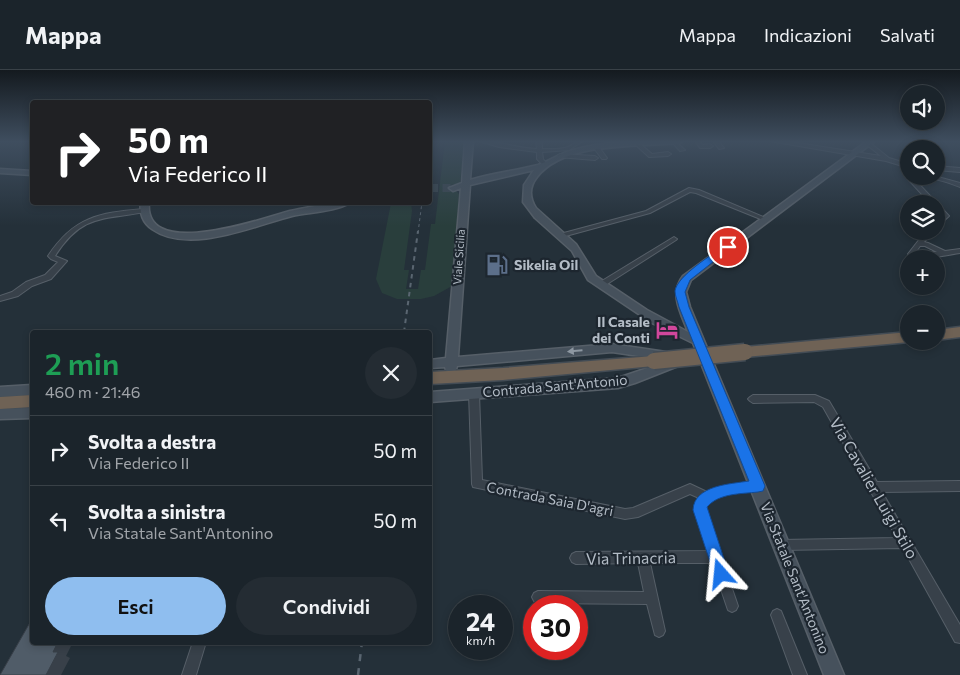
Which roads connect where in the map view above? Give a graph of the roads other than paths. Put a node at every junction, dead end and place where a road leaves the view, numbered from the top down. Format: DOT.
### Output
graph roads {
  1 [pos="465,169"];
  2 [pos="528,169"];
  3 [pos="540,169"];
  4 [pos="834,169"];
  5 [pos="0,171"];
  6 [pos="30,173"];
  7 [pos="945,180"];
  8 [pos="921,185"];
  9 [pos="960,185"];
  10 [pos="464,186"];
  11 [pos="453,188"];
  12 [pos="929,195"];
  13 [pos="332,205"];
  14 [pos="144,206"];
  15 [pos="765,219"];
  16 [pos="562,235"];
  17 [pos="674,239"];
  18 [pos="925,241"];
  19 [pos="913,250"];
  20 [pos="933,250"];
  21 [pos="960,251"];
  22 [pos="945,252"];
  23 [pos="601,284"];
  24 [pos="0,299"];
  25 [pos="960,332"];
  26 [pos="945,334"];
  27 [pos="900,338"];
  28 [pos="699,350"];
  29 [pos="658,361"];
  30 [pos="432,365"];
  31 [pos="432,378"];
  32 [pos="450,378"];
  33 [pos="30,390"];
  34 [pos="0,392"];
  35 [pos="474,393"];
  36 [pos="432,394"];
  37 [pos="752,399"];
  38 [pos="30,401"];
  39 [pos="0,403"];
  40 [pos="30,413"];
  41 [pos="0,414"];
  42 [pos="758,486"];
  43 [pos="960,486"];
  44 [pos="874,487"];
  45 [pos="707,497"];
  46 [pos="906,543"];
  47 [pos="781,544"];
  48 [pos="643,557"];
  49 [pos="716,557"];
  50 [pos="576,558"];
  51 [pos="588,597"];
  52 [pos="652,598"];
  53 [pos="732,606"];
  54 [pos="777,615"];
  55 [pos="659,631"];
  56 [pos="960,637"];
  57 [pos="199,645"];
  58 [pos="189,675"];
  59 [pos="800,675"];
  60 [pos="834,675"];
  1 -- 10 [label="street, Viale Sicilia"];
  2 -- 10 [label="street"];
  3 -- 16 [label="street"];
  4 -- 15 [label="street, Via Statale Sant'Antonino"];
  5 -- 6 [label="street"];
  7 -- 9 [label="street"];
  8 -- 12 [label="street"];
  10 -- 11 [label="street"];
  10 -- 32 [label="street, Viale Sicilia"];
  13 -- 14 [label="street"];
  14 -- 24 [label="street"];
  15 -- 16 [label="street"];
  15 -- 28 [label="street, Via Statale Sant'Antonino"];
  16 -- 23 [label="street"];
  17 -- 23 [label="street"];
  18 -- 19 [label="street"];
  18 -- 20 [label="street"];
  21 -- 22 [label="street"];
  23 -- 28 [label="street"];
  25 -- 26 [label="highway"];
  27 -- 29 [label="highway, bridge"];
  28 -- 29 [label="street, Contrada Sant'Antonio"];
  28 -- 29 [label="street, Contrada Sant'Antonio"];
  28 -- 42 [label="street, Via Statale Sant'Antonino"];
  29 -- 31 [label="highway"];
  29 -- 32 [label="street, Contrada Sant'Antonio, one-way"];
  29 -- 35 [label="street, Contrada Sant'Antonio"];
  30 -- 32 [label="street, Contrada Sant'Antonio"];
  32 -- 35 [label="street, Contrada Sant'Antonio"];
  32 -- 36 [label="street, Contrada Sant'Antonio"];
  33 -- 34 [label="street"];
  35 -- 45 [label="street, Contrada Saia D'agri"];
  37 -- 44 [label="street, Via Cavalier Luigi Stilo"];
  38 -- 39 [label="highway"];
  40 -- 41 [label="street"];
  42 -- 45 [label="street"];
  42 -- 47 [label="street, Via Statale Sant'Antonino"];
  43 -- 44 [label="street"];
  44 -- 46 [label="street, Via Cavalier Luigi Stilo"];
  45 -- 49 [label="street"];
  46 -- 47 [label="street"];
  46 -- 56 [label="street, Via Cavalier Luigi Stilo"];
  47 -- 60 [label="street, Via Statale Sant'Antonino"];
  48 -- 49 [label="street, Via Trinacria"];
  48 -- 50 [label="street, Via Trinacria"];
  48 -- 52 [label="street"];
  49 -- 53 [label="street"];
  51 -- 52 [label="street"];
  52 -- 55 [label="street"];
  54 -- 59 [label="street"];
  57 -- 58 [label="street"];
}
